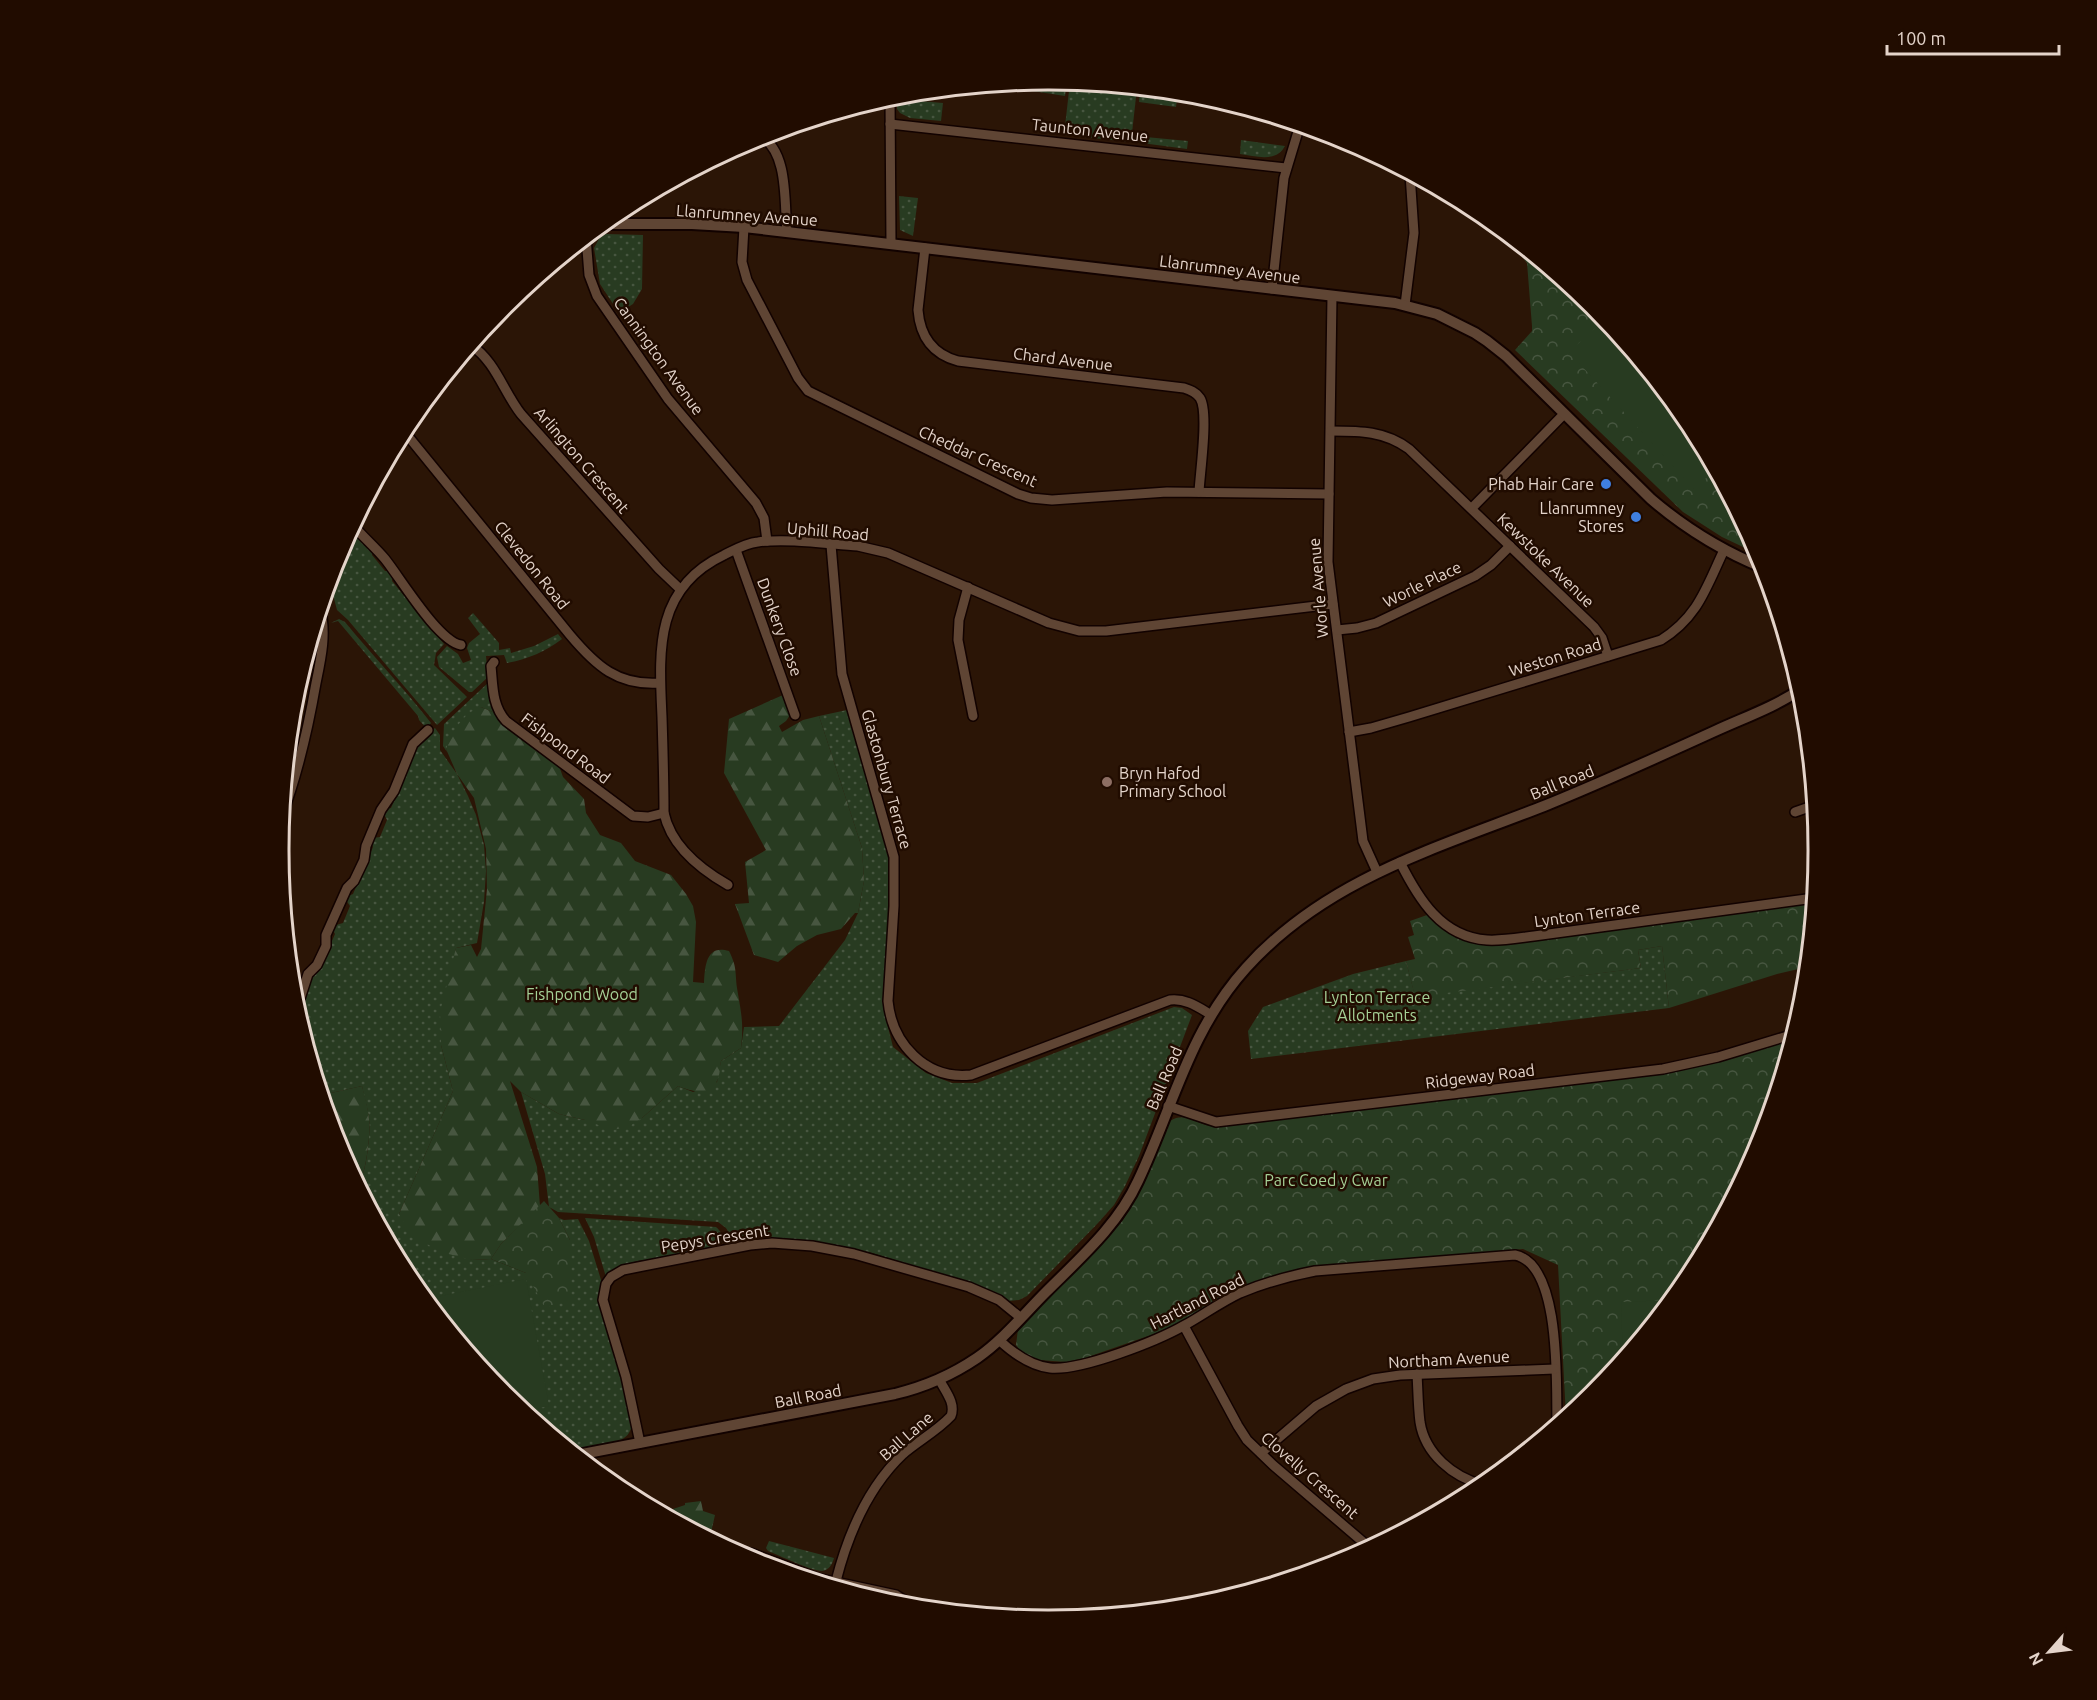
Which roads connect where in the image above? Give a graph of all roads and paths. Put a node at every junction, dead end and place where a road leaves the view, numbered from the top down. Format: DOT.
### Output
graph roads {
  1 [pos="890,107"];
  2 [pos="890,124"];
  3 [pos="1298,132"];
  4 [pos="770,143"];
  5 [pos="1286,168"];
  6 [pos="1411,182"];
  7 [pos="618,224"];
  8 [pos="744,227"];
  9 [pos="787,232"];
  10 [pos="891,244"];
  11 [pos="587,246"];
  12 [pos="925,248"];
  13 [pos="1272,289"];
  14 [pos="1332,296"];
  15 [pos="1405,305"];
  16 [pos="477,350"];
  17 [pos="1564,414"];
  18 [pos="1331,431"];
  19 [pos="411,438"];
  20 [pos="1199,492"];
  21 [pos="1329,494"];
  22 [pos="1472,508"];
  23 [pos="359,531"];
  24 [pos="767,541"];
  25 [pos="831,544"];
  26 [pos="1510,546"];
  27 [pos="735,550"];
  28 [pos="1724,550"];
  29 [pos="1752,563"];
  30 [pos="968,587"];
  31 [pos="680,589"];
  32 [pos="1333,604"];
  33 [pos="323,626"];
  34 [pos="1337,630"];
  35 [pos="461,645"];
  36 [pos="1608,656"];
  37 [pos="494,662"];
  38 [pos="660,683"];
  39 [pos="1792,693"];
  40 [pos="795,715"];
  41 [pos="973,716"];
  42 [pos="428,730"];
  43 [pos="1349,732"];
  44 [pos="291,786"];
  45 [pos="1807,808"];
  46 [pos="1796,812"];
  47 [pos="664,813"];
  48 [pos="1400,862"];
  49 [pos="1377,872"];
  50 [pos="728,885"];
  51 [pos="1807,899"];
  52 [pos="302,992"];
  53 [pos="1210,1014"];
  54 [pos="1785,1037"];
  55 [pos="1168,1106"];
  56 [pos="1021,1318"];
  57 [pos="1184,1326"];
  58 [pos="999,1340"];
  59 [pos="1555,1369"];
  60 [pos="1417,1374"];
  61 [pos="939,1379"];
  62 [pos="1557,1415"];
  63 [pos="640,1443"];
  64 [pos="586,1453"];
  65 [pos="1261,1453"];
  66 [pos="1473,1481"];
  67 [pos="1363,1542"];
  68 [pos="836,1579"];
  1 -- 2 [label="street"];
  2 -- 5 [label="street, Taunton Avenue"];
  2 -- 10 [label="street"];
  3 -- 5 [label="street"];
  4 -- 9 [label="street"];
  5 -- 13 [label="street"];
  6 -- 15 [label="street"];
  7 -- 8 [label="street, Llanrumney Avenue"];
  8 -- 9 [label="street, Llanrumney Avenue"];
  8 -- 20 [label="street, Cheddar Crescent"];
  9 -- 10 [label="street, Llanrumney Avenue"];
  10 -- 12 [label="street, Llanrumney Avenue"];
  11 -- 24 [label="street, Cannington Avenue"];
  12 -- 13 [label="street, Llanrumney Avenue"];
  12 -- 20 [label="street, Chard Avenue"];
  13 -- 14 [label="street, Llanrumney Avenue"];
  14 -- 15 [label="street, Llanrumney Avenue"];
  14 -- 18 [label="street, Worle Avenue"];
  15 -- 17 [label="street, Llanrumney Avenue"];
  16 -- 31 [label="street, Arlington Crescent"];
  17 -- 22 [label="street"];
  17 -- 28 [label="street, Llanrumney Avenue"];
  18 -- 21 [label="street, Worle Avenue"];
  18 -- 22 [label="street, Kewstoke Avenue"];
  19 -- 38 [label="street, Clevedon Road"];
  20 -- 21 [label="street, Cheddar Crescent"];
  21 -- 32 [label="street, Worle Avenue"];
  22 -- 26 [label="street, Kewstoke Avenue"];
  23 -- 35 [label="street"];
  24 -- 25 [label="street, Uphill Road"];
  24 -- 27 [label="street, Uphill Road"];
  25 -- 30 [label="street, Uphill Road"];
  25 -- 53 [label="street, Glastonbury Terrace"];
  26 -- 34 [label="street, Worle Place"];
  26 -- 36 [label="street, Kewstoke Avenue"];
  27 -- 31 [label="street, Uphill Road"];
  27 -- 40 [label="street, Dunkery Close"];
  28 -- 29 [label="street, Llanrumney Avenue"];
  28 -- 36 [label="street, Weston Road"];
  30 -- 32 [label="street, Uphill Road"];
  30 -- 41 [label="street"];
  31 -- 38 [label="street, Uphill Road"];
  32 -- 34 [label="street, Worle Avenue"];
  33 -- 44 [label="street"];
  34 -- 43 [label="street, Worle Avenue"];
  36 -- 43 [label="street, Weston Road"];
  37 -- 47 [label="street, Fishpond Road"];
  38 -- 47 [label="street, Uphill Road"];
  39 -- 48 [label="street, Ball Road"];
  42 -- 52 [label="street"];
  43 -- 49 [label="street, Worle Avenue"];
  45 -- 46 [label="street"];
  47 -- 50 [label="street, Uphill Road"];
  48 -- 49 [label="street, Ball Road"];
  48 -- 51 [label="street, Lynton Terrace"];
  49 -- 53 [label="street, Ball Road"];
  53 -- 55 [label="street, Ball Road"];
  54 -- 55 [label="street, Ridgeway Road"];
  55 -- 56 [label="street, Ball Road"];
  56 -- 58 [label="street, Ball Road"];
  56 -- 63 [label="street, Pepys Crescent"];
  57 -- 58 [label="street, Hartland Road"];
  57 -- 59 [label="street, Hartland Road"];
  57 -- 65 [label="street, Clovelly Crescent"];
  58 -- 61 [label="street, Ball Road"];
  59 -- 60 [label="street, Northam Avenue"];
  59 -- 62 [label="street"];
  60 -- 65 [label="street, Northam Avenue"];
  60 -- 66 [label="street"];
  61 -- 63 [label="street, Ball Road"];
  61 -- 68 [label="street, Ball Lane"];
  63 -- 64 [label="street, Ball Road"];
  65 -- 67 [label="street, Clovelly Crescent"];
}
